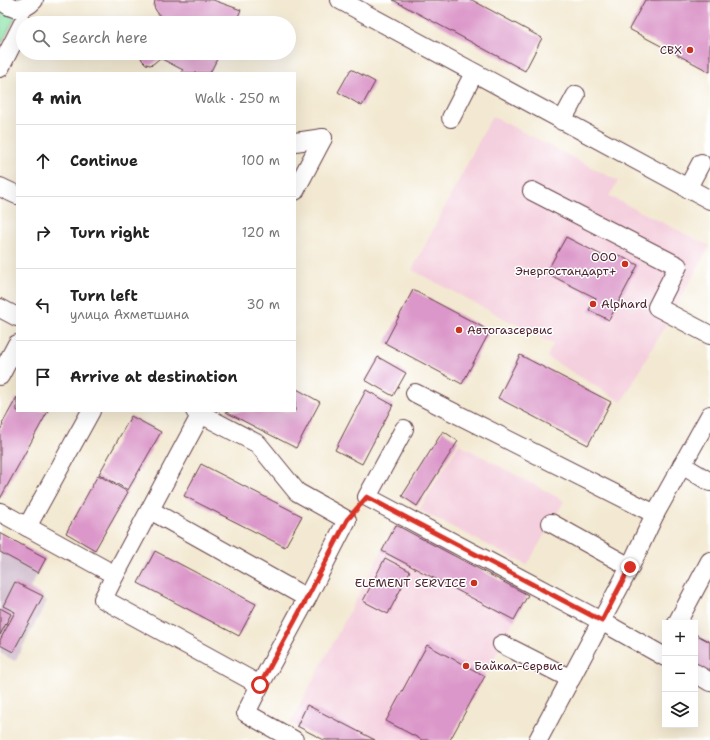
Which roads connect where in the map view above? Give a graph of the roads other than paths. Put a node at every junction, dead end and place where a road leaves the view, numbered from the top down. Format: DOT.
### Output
graph roads {
  1 [pos="2,0"];
  2 [pos="35,0"];
  3 [pos="340,0"];
  4 [pos="27,16"];
  5 [pos="16,37"];
  6 [pos="0,68"];
  7 [pos="474,73"];
  8 [pos="576,96"];
  9 [pos="452,118"];
  10 [pos="562,121"];
  11 [pos="296,142"];
  12 [pos="701,163"];
  13 [pos="0,187"];
  14 [pos="296,189"];
  15 [pos="687,189"];
  16 [pos="532,191"];
  17 [pos="16,195"];
  18 [pos="710,200"];
  19 [pos="0,308"];
  20 [pos="16,316"];
  21 [pos="710,335"];
  22 [pos="16,346"];
  23 [pos="0,376"];
  24 [pos="415,393"];
  25 [pos="91,412"];
  26 [pos="198,413"];
  27 [pos="710,415"];
  28 [pos="404,429"];
  29 [pos="682,465"];
  30 [pos="710,482"];
  31 [pos="367,497"];
  32 [pos="150,510"];
  33 [pos="0,512"];
  34 [pos="655,514"];
  35 [pos="347,520"];
  36 [pos="551,523"];
  37 [pos="27,527"];
  38 [pos="710,561"];
  39 [pos="630,567"];
  40 [pos="115,575"];
  41 [pos="307,598"];
  42 [pos="679,620"];
  43 [pos="602,621"];
  44 [pos="502,644"];
  45 [pos="662,651"];
  46 [pos="698,675"];
  47 [pos="571,679"];
  48 [pos="710,682"];
  49 [pos="260,685"];
  50 [pos="294,740"];
  51 [pos="538,740"];
  1 -- 2 [label="street"];
  2 -- 4 [label="street"];
  3 -- 7 [label="street"];
  5 -- 6 [label="street"];
  7 -- 9 [label="street"];
  7 -- 10 [label="street"];
  8 -- 10 [label="street"];
  10 -- 15 [label="street"];
  11 -- 14 [label="street"];
  12 -- 15 [label="street"];
  13 -- 17 [label="street"];
  15 -- 18 [label="street"];
  16 -- 21 [label="street"];
  19 -- 20 [label="street"];
  22 -- 23 [label="street"];
  24 -- 34 [label="street"];
  25 -- 37 [label="street"];
  26 -- 32 [label="street"];
  26 -- 35 [label="street"];
  27 -- 29 [label="street"];
  28 -- 31 [label="street"];
  29 -- 30 [label="street"];
  29 -- 34 [label="street"];
  31 -- 35 [label="street"];
  31 -- 43 [label="street"];
  32 -- 40 [label="street"];
  32 -- 41 [label="street"];
  33 -- 37 [label="street"];
  34 -- 39 [label="street"];
  35 -- 41 [label="street"];
  36 -- 39 [label="street"];
  37 -- 40 [label="street"];
  38 -- 42 [label="street"];
  39 -- 43 [label="street"];
  40 -- 49 [label="street"];
  41 -- 49 [label="street"];
  43 -- 45 [label="street"];
  43 -- 47 [label="street"];
  44 -- 47 [label="street"];
  46 -- 48 [label="street"];
  47 -- 51 [label="street"];
  49 -- 50 [label="street"];
}
